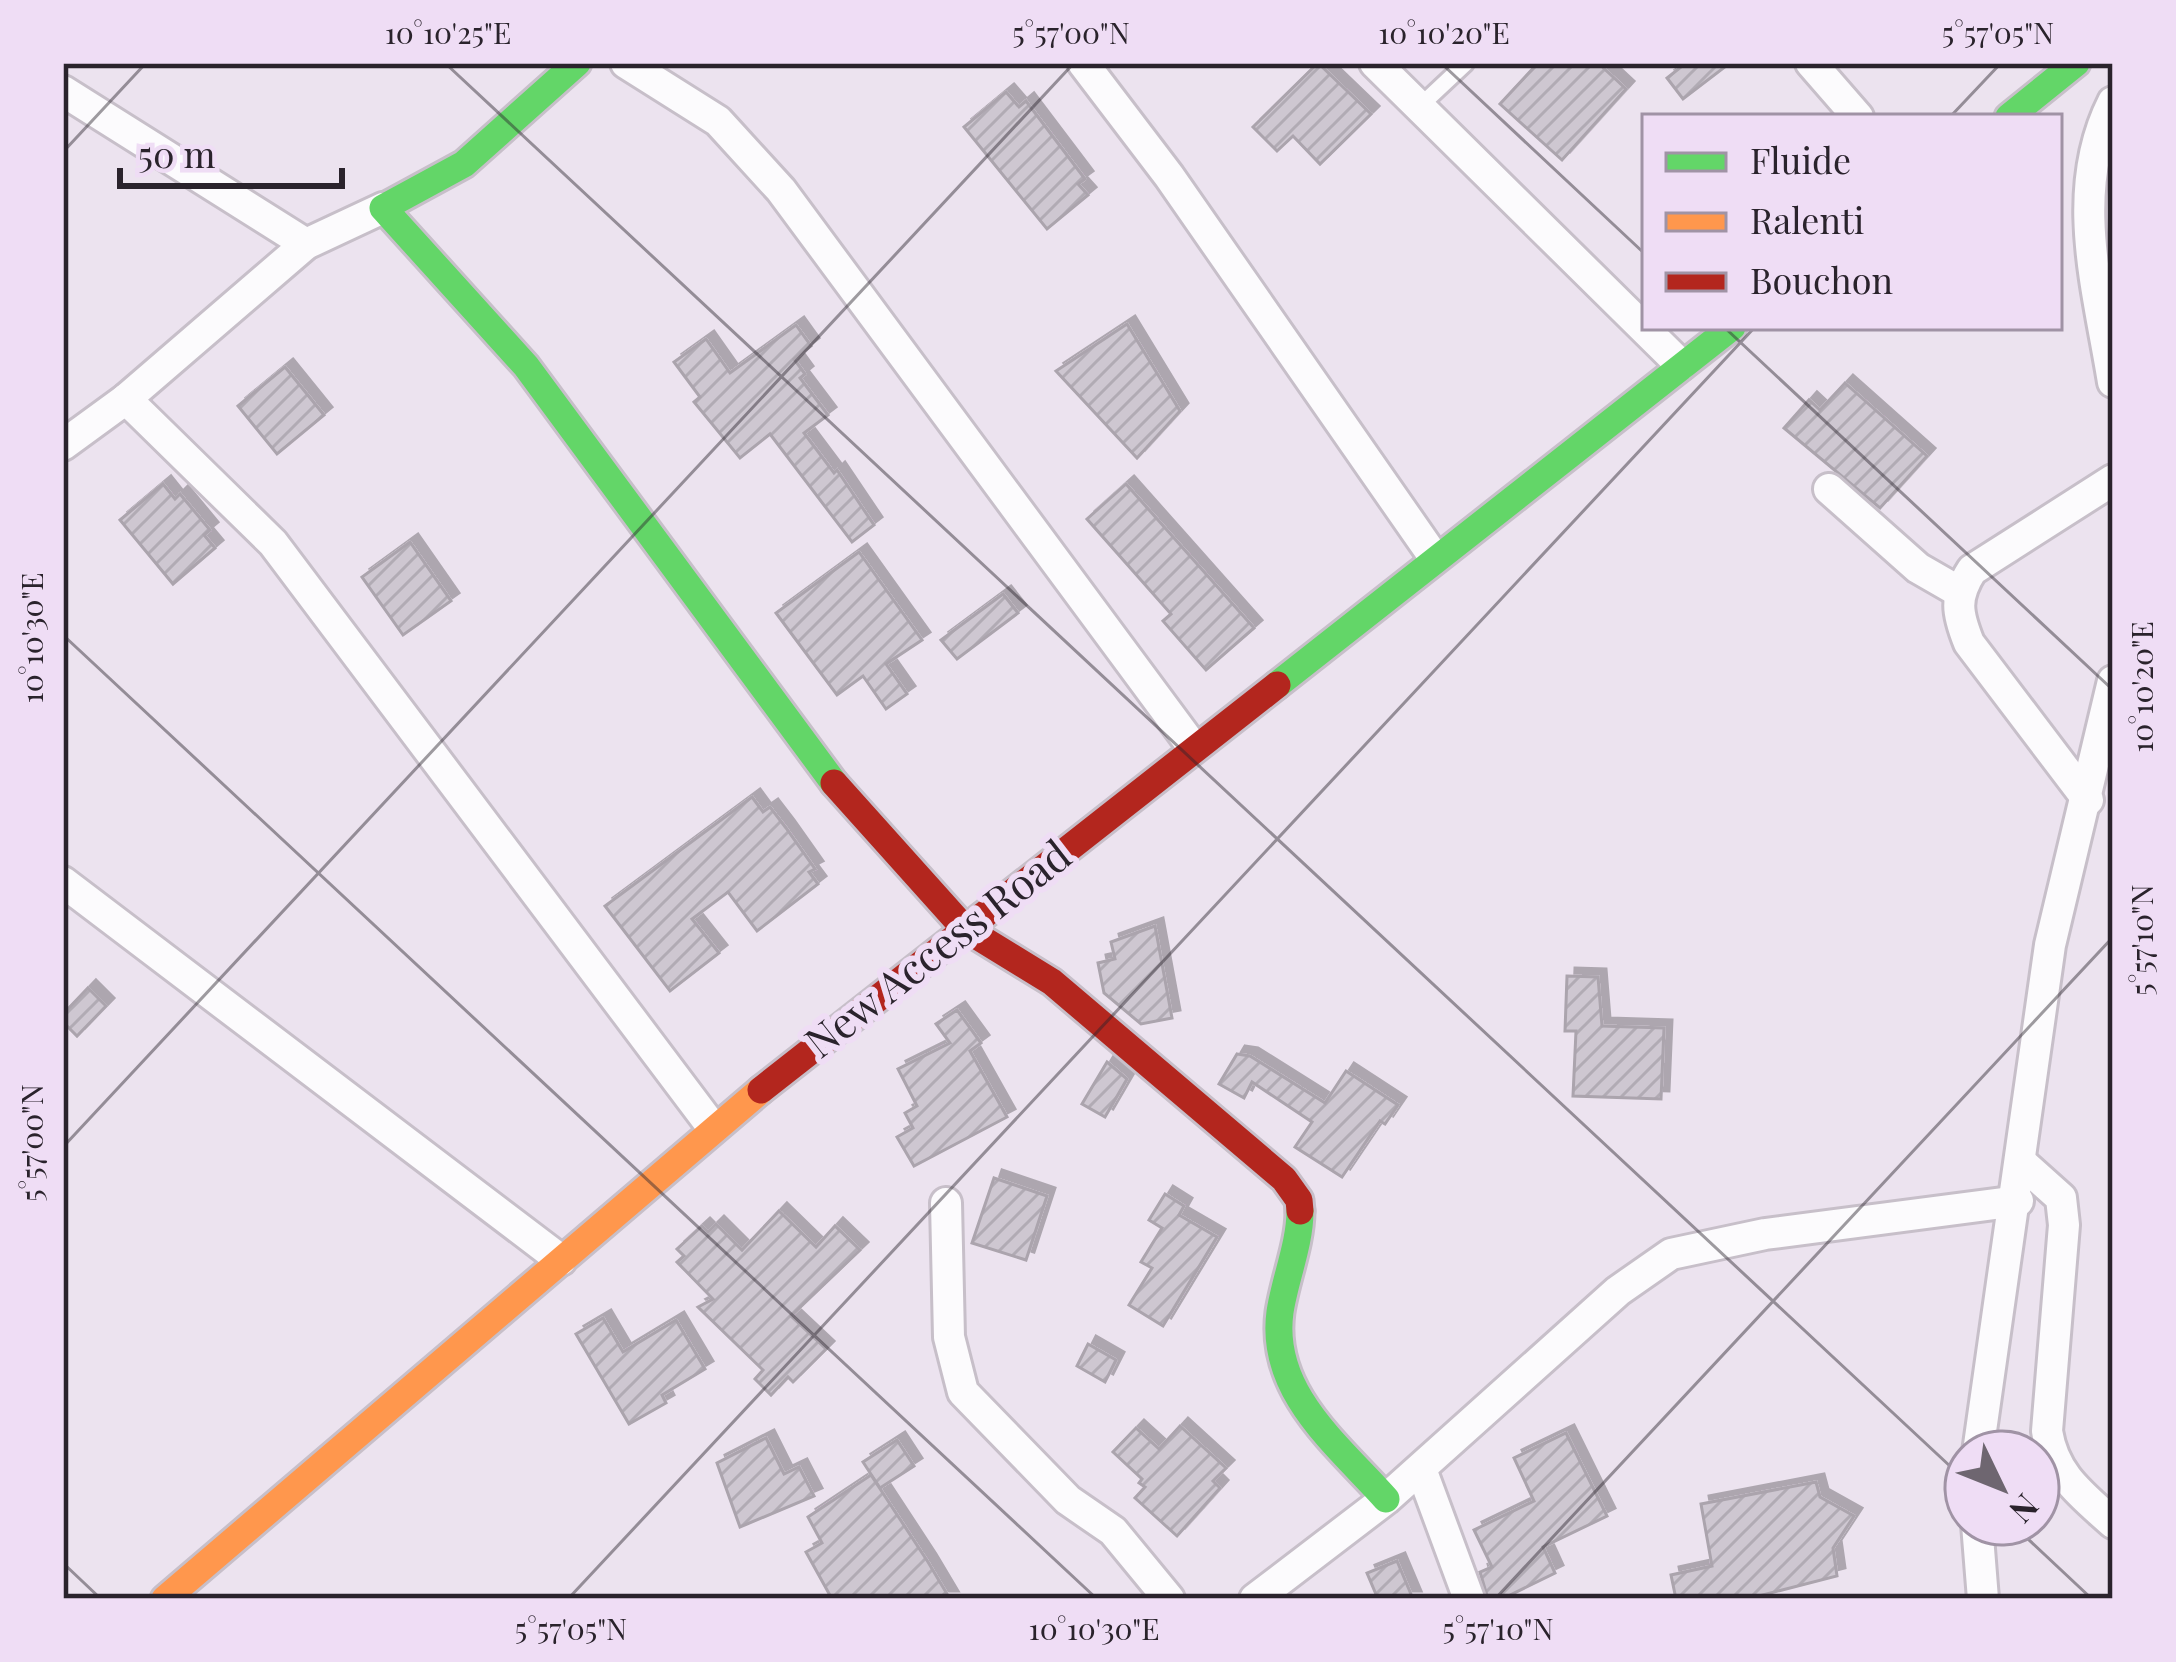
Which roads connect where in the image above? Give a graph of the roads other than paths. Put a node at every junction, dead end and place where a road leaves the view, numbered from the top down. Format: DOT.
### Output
graph roads {
  1 [pos="577,63"];
  2 [pos="626,63"];
  3 [pos="1083,63"];
  4 [pos="1375,63"];
  5 [pos="1466,63"];
  6 [pos="1811,63"];
  7 [pos="2076,63"];
  8 [pos="63,91"];
  9 [pos="2113,102"];
  10 [pos="1418,108"];
  11 [pos="1855,114"];
  12 [pos="2013,114"];
  13 [pos="383,208"];
  14 [pos="306,244"];
  15 [pos="1642,327"];
  16 [pos="1645,330"];
  17 [pos="1728,330"];
  18 [pos="1681,365"];
  19 [pos="2113,382"];
  20 [pos="126,399"];
  21 [pos="63,445"];
  22 [pos="2113,480"];
  23 [pos="1829,490"];
  24 [pos="1434,557"];
  25 [pos="1958,591"];
  26 [pos="2113,681"];
  27 [pos="1192,747"];
  28 [pos="2088,800"];
  29 [pos="63,882"];
  30 [pos="964,928"];
  31 [pos="713,1129"];
  32 [pos="2023,1164"];
  33 [pos="2018,1202"];
  34 [pos="946,1203"];
  35 [pos="561,1260"];
  36 [pos="1982,1428"];
  37 [pos="1421,1469"];
  38 [pos="1386,1499"];
  39 [pos="2113,1522"];
  40 [pos="1980,1548"];
  41 [pos="165,1599"];
  42 [pos="1168,1599"];
  43 [pos="1255,1599"];
  44 [pos="1469,1599"];
  45 [pos="1983,1599"];
  1 -- 13 [label="main road"];
  2 -- 27 [label="street"];
  3 -- 24 [label="street"];
  4 -- 10 [label="street"];
  5 -- 10 [label="lane"];
  6 -- 11 [label="street"];
  7 -- 12 [label="main road"];
  8 -- 14 [label="street"];
  9 -- 19 [label="street"];
  10 -- 15 [label="street"];
  13 -- 14 [label="street"];
  13 -- 30 [label="main road"];
  14 -- 20 [label="street"];
  16 -- 18 [label="street"];
  17 -- 18 [label="main road, New Access Road"];
  18 -- 24 [label="main road, New Access Road"];
  20 -- 21 [label="street"];
  20 -- 31 [label="street"];
  22 -- 25 [label="street"];
  23 -- 25 [label="street"];
  24 -- 27 [label="main road, New Access Road"];
  25 -- 28 [label="street"];
  26 -- 28 [label="street"];
  27 -- 30 [label="main road, New Access Road"];
  28 -- 32 [label="street"];
  29 -- 35 [label="street"];
  30 -- 31 [label="main road, New Access Road"];
  30 -- 38 [label="main road"];
  31 -- 35 [label="main road, New Access Road"];
  32 -- 33 [label="street"];
  32 -- 39 [label="street"];
  33 -- 36 [label="street"];
  33 -- 37 [label="street"];
  34 -- 42 [label="street"];
  35 -- 41 [label="main road, New Access Road"];
  37 -- 38 [label="street"];
  37 -- 44 [label="street"];
  38 -- 43 [label="street"];
  40 -- 45 [label="street"];
}
